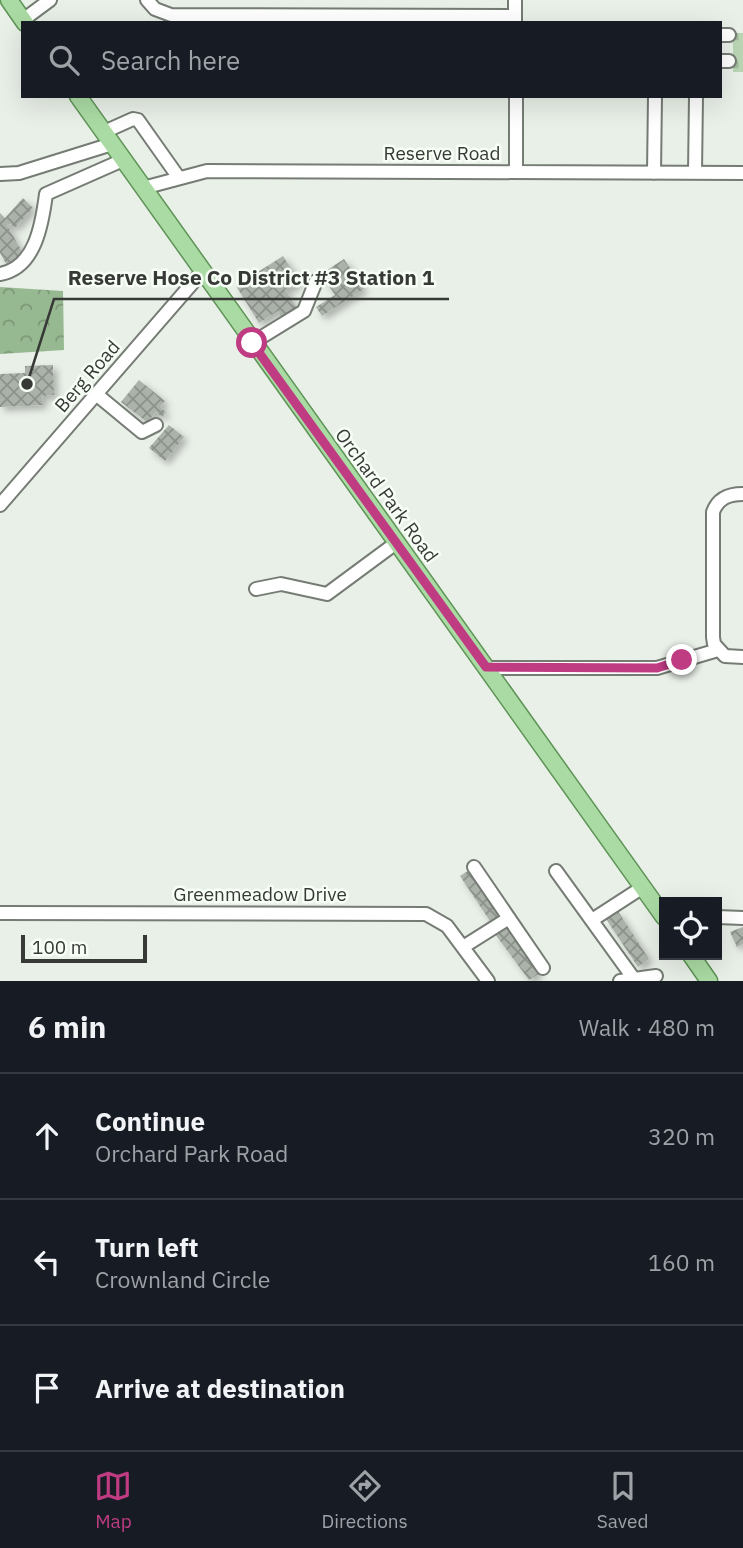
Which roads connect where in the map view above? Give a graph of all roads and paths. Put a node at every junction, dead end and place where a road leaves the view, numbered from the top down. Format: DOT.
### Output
graph roads {
  1 [pos="9,0"];
  2 [pos="50,0"];
  3 [pos="147,0"];
  4 [pos="515,0"];
  5 [pos="515,19"];
  6 [pos="24,21"];
  7 [pos="79,98"];
  8 [pos="516,98"];
  9 [pos="655,98"];
  10 [pos="696,98"];
  11 [pos="108,138"];
  12 [pos="123,160"];
  13 [pos="516,172"];
  14 [pos="654,173"];
  15 [pos="695,173"];
  16 [pos="743,173"];
  17 [pos="0,174"];
  18 [pos="179,178"];
  19 [pos="143,188"];
  20 [pos="202,272"];
  21 [pos="0,274"];
  22 [pos="316,281"];
  23 [pos="252,343"];
  24 [pos="96,394"];
  25 [pos="156,425"];
  26 [pos="743,494"];
  27 [pos="0,505"];
  28 [pos="396,543"];
  29 [pos="256,589"];
  30 [pos="718,650"];
  31 [pos="743,657"];
  32 [pos="486,667"];
  33 [pos="474,867"];
  34 [pos="556,871"];
  35 [pos="643,887"];
  36 [pos="659,911"];
  37 [pos="0,914"];
  38 [pos="722,917"];
  39 [pos="509,918"];
  40 [pos="743,918"];
  41 [pos="592,920"];
  42 [pos="463,947"];
  43 [pos="694,960"];
  44 [pos="543,968"];
  45 [pos="656,976"];
  46 [pos="634,979"];
  47 [pos="488,981"];
  48 [pos="620,981"];
  49 [pos="709,981"];
  1 -- 6 [label="main road"];
  2 -- 6 [label="street"];
  3 -- 5 [label="street"];
  4 -- 5 [label="street"];
  7 -- 11 [label="main road, Orchard Park Road"];
  8 -- 13 [label="street"];
  9 -- 14 [label="street"];
  10 -- 15 [label="street"];
  11 -- 12 [label="main road, Orchard Park Road"];
  11 -- 17 [label="street"];
  11 -- 18 [label="street"];
  12 -- 19 [label="main road, Orchard Park Road"];
  12 -- 21 [label="street"];
  13 -- 14 [label="street, Reserve Road"];
  13 -- 18 [label="street, Reserve Road"];
  14 -- 15 [label="street, Reserve Road"];
  15 -- 16 [label="street, Reserve Road"];
  18 -- 19 [label="street, Reserve Road"];
  19 -- 20 [label="main road, Orchard Park Road"];
  20 -- 23 [label="main road, Orchard Park Road"];
  20 -- 24 [label="street, Berg Road"];
  22 -- 23 [label="street"];
  23 -- 28 [label="main road, Orchard Park Road"];
  24 -- 25 [label="street"];
  24 -- 27 [label="street, Berg Road"];
  26 -- 30 [label="street"];
  28 -- 29 [label="street"];
  28 -- 32 [label="main road, Orchard Park Road"];
  30 -- 31 [label="street"];
  30 -- 32 [label="street"];
  32 -- 35 [label="main road, Orchard Park Road"];
  33 -- 39 [label="street"];
  34 -- 41 [label="street"];
  35 -- 36 [label="main road, Orchard Park Road"];
  35 -- 41 [label="street"];
  37 -- 42 [label="street, Greenmeadow Drive"];
  38 -- 40 [label="street"];
  39 -- 42 [label="street"];
  39 -- 44 [label="street"];
  41 -- 46 [label="street"];
  42 -- 47 [label="street, Greenmeadow Drive"];
  43 -- 49 [label="main road"];
  45 -- 46 [label="street"];
  46 -- 48 [label="street"];
}
